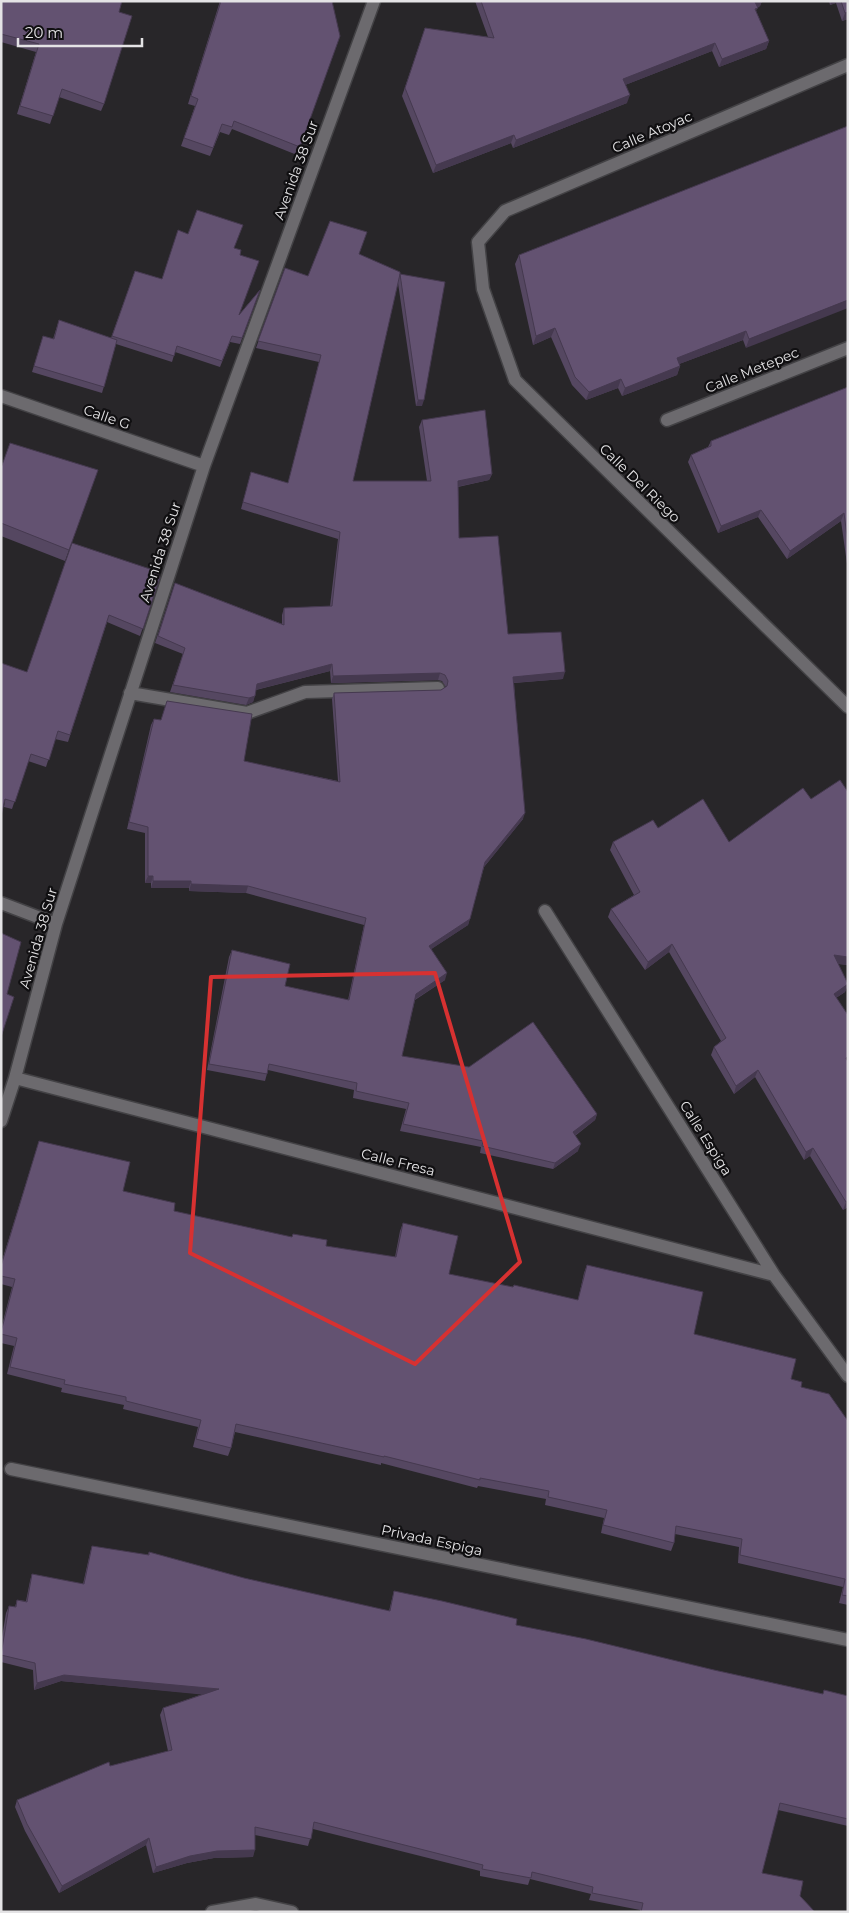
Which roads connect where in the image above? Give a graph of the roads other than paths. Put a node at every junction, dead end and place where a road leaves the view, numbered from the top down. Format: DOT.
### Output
graph roads {
  1 [pos="374,1"];
  2 [pos="848,65"];
  3 [pos="478,242"];
  4 [pos="848,348"];
  5 [pos="1,396"];
  6 [pos="667,420"];
  7 [pos="204,466"];
  8 [pos="438,688"];
  9 [pos="130,693"];
  10 [pos="848,707"];
  11 [pos="1,903"];
  12 [pos="545,911"];
  13 [pos="56,924"];
  14 [pos="15,1078"];
  15 [pos="1,1121"];
  16 [pos="774,1275"];
  17 [pos="848,1376"];
  18 [pos="11,1469"];
  19 [pos="848,1640"];
  20 [pos="212,1912"];
  21 [pos="292,1912"];
  1 -- 7 [label="street, Avenida 38 Sur"];
  2 -- 3 [label="street, Calle Atoyac"];
  3 -- 10 [label="street, Calle Del Riego"];
  4 -- 6 [label="street, Calle Metepec"];
  5 -- 7 [label="street, Calle G"];
  7 -- 9 [label="street, Avenida 38 Sur"];
  8 -- 9 [label="street"];
  9 -- 13 [label="street, Avenida 38 Sur"];
  11 -- 13 [label="street"];
  12 -- 16 [label="street, Calle Espiga"];
  13 -- 14 [label="street, Avenida 38 Sur"];
  14 -- 15 [label="street, Avenida 38 Sur"];
  14 -- 16 [label="street, Calle Fresa"];
  16 -- 17 [label="street, Calle Espiga"];
  18 -- 19 [label="street, Privada Espiga"];
  20 -- 21 [label="street"];
}
